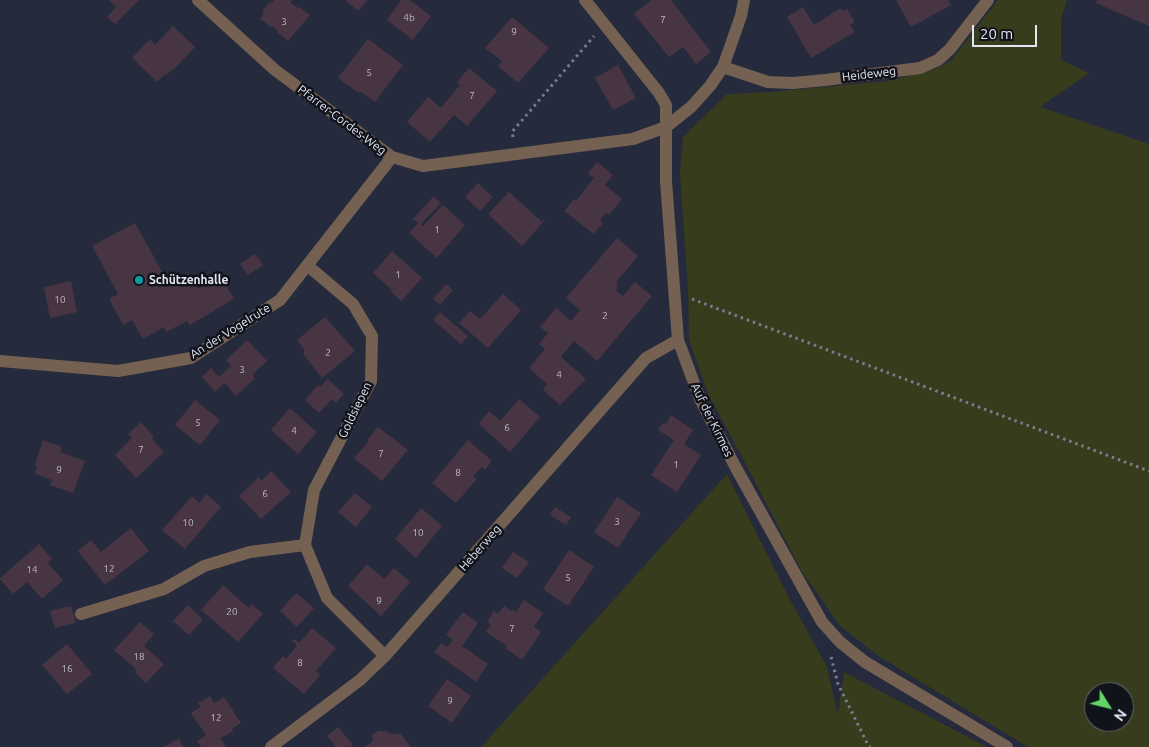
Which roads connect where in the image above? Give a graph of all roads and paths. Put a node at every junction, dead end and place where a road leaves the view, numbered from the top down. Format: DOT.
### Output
graph roads {
  1 [pos="198,0"];
  2 [pos="585,0"];
  3 [pos="744,0"];
  4 [pos="988,0"];
  5 [pos="605,25"];
  6 [pos="722,67"];
  7 [pos="666,127"];
  8 [pos="516,154"];
  9 [pos="392,158"];
  10 [pos="308,266"];
  11 [pos="676,293"];
  12 [pos="678,340"];
  13 [pos="0,361"];
  14 [pos="1149,471"];
  15 [pos="305,545"];
  16 [pos="82,614"];
  17 [pos="822,622"];
  18 [pos="385,656"];
  19 [pos="271,747"];
  20 [pos="870,747"];
  21 [pos="1007,747"];
  1 -- 9 [label="street, Pfarrer-Cordes-Weg"];
  2 -- 5 [label="street, Auf der Kirmes"];
  3 -- 6 [label="street, Pfarrer-Cordes-Weg"];
  4 -- 6 [label="street, Heideweg"];
  5 -- 7 [label="street, Auf der Kirmes"];
  5 -- 8 [label="path"];
  6 -- 7 [label="street, Pfarrer-Cordes-Weg"];
  7 -- 8 [label="street, Pfarrer-Cordes-Weg"];
  7 -- 11 [label="street, Auf der Kirmes"];
  8 -- 9 [label="street, Pfarrer-Cordes-Weg"];
  9 -- 10 [label="street, An der Vogelrute"];
  10 -- 13 [label="street, An der Vogelrute"];
  10 -- 15 [label="street, Goldsiepen"];
  11 -- 12 [label="street, Auf der Kirmes"];
  11 -- 14 [label="path"];
  12 -- 17 [label="street, Auf der Kirmes"];
  12 -- 18 [label="street, Heberweg"];
  15 -- 16 [label="street"];
  15 -- 18 [label="street"];
  17 -- 20 [label="path"];
  17 -- 21 [label="street, Auf der Kirmes"];
  18 -- 19 [label="street, Heberweg"];
}
